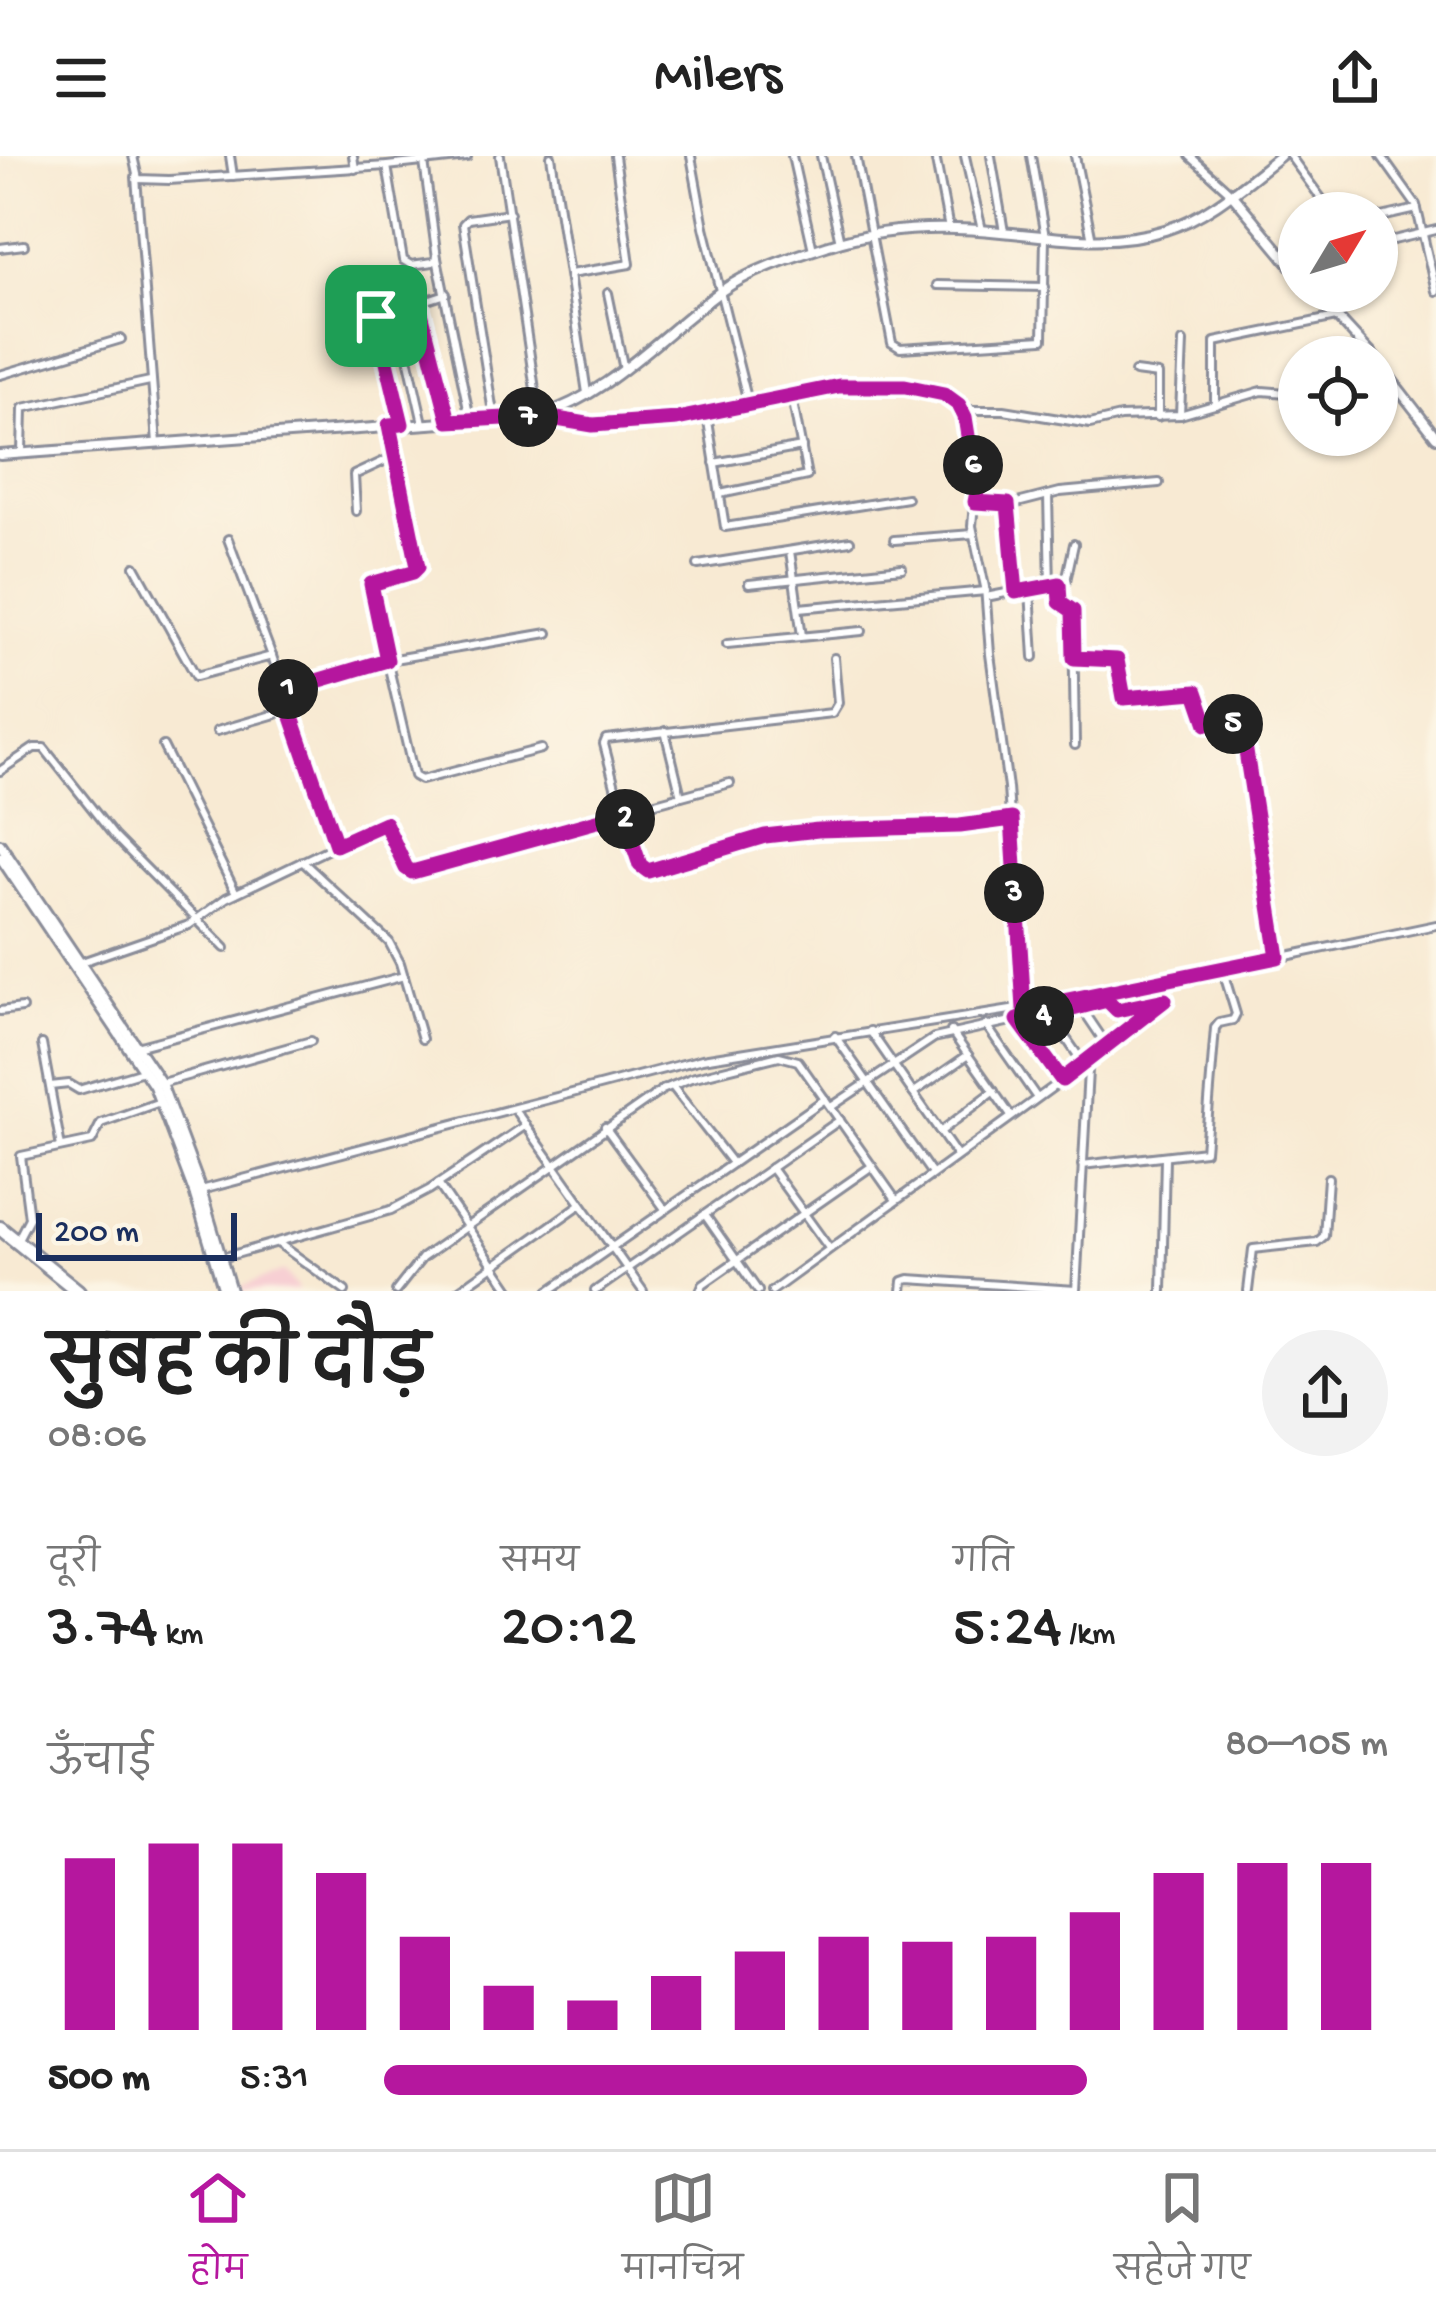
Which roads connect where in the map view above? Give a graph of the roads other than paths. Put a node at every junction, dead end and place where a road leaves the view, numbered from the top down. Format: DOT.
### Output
graph roads {
  1 [pos="133,156"];
  2 [pos="230,156"];
  3 [pos="353,156"];
  4 [pos="500,156"];
  5 [pos="553,156"];
  6 [pos="615,156"];
  7 [pos="691,156"];
  8 [pos="792,156"];
  9 [pos="821,156"];
  10 [pos="856,156"];
  11 [pos="934,156"];
  12 [pos="965,156"];
  13 [pos="991,156"];
  14 [pos="1031,156"];
  15 [pos="1075,156"];
  16 [pos="1190,156"];
  17 [pos="1280,156"];
  18 [pos="1290,156"];
  19 [pos="466,157"];
  20 [pos="1382,157"];
  21 [pos="424,162"];
  22 [pos="387,166"];
  23 [pos="355,169"];
  24 [pos="136,176"];
  25 [pos="233,177"];
  26 [pos="1317,192"];
  27 [pos="1231,194"];
  28 [pos="1417,209"];
  29 [pos="510,213"];
  30 [pos="1398,213"];
  31 [pos="949,229"];
  32 [pos="982,230"];
  33 [pos="1436,230"];
  34 [pos="1004,232"];
  35 [pos="1424,233"];
  36 [pos="872,234"];
  37 [pos="1045,237"];
  38 [pos="1398,239"];
  39 [pos="1091,240"];
  40 [pos="840,242"];
  41 [pos="24,245"];
  42 [pos="0,248"];
  43 [pos="1278,249"];
  44 [pos="813,250"];
  45 [pos="437,258"];
  46 [pos="571,274"];
  47 [pos="937,285"];
  48 [pos="1045,287"];
  49 [pos="721,291"];
  50 [pos="1436,291"];
  51 [pos="608,292"];
  52 [pos="446,293"];
  53 [pos="415,304"];
  54 [pos="401,307"];
  55 [pos="1332,312"];
  56 [pos="1336,316"];
  57 [pos="1354,336"];
  58 [pos="122,339"];
  59 [pos="1183,342"];
  60 [pos="624,370"];
  61 [pos="1135,372"];
  62 [pos="0,375"];
  63 [pos="152,381"];
  64 [pos="1398,387"];
  65 [pos="1278,392"];
  66 [pos="1402,392"];
  67 [pos="1398,393"];
  68 [pos="588,396"];
  69 [pos="792,397"];
  70 [pos="1215,405"];
  71 [pos="749,406"];
  72 [pos="962,410"];
  73 [pos="707,415"];
  74 [pos="1180,415"];
  75 [pos="539,416"];
  76 [pos="1158,416"];
  77 [pos="470,419"];
  78 [pos="494,419"];
  79 [pos="449,421"];
  80 [pos="423,423"];
  81 [pos="402,424"];
  82 [pos="389,425"];
  83 [pos="1436,437"];
  84 [pos="157,443"];
  85 [pos="802,447"];
  86 [pos="22,453"];
  87 [pos="0,455"];
  88 [pos="395,457"];
  89 [pos="714,463"];
  90 [pos="1159,483"];
  91 [pos="719,494"];
  92 [pos="1048,494"];
  93 [pos="907,498"];
  94 [pos="975,502"];
  95 [pos="1008,504"];
  96 [pos="356,511"];
  97 [pos="973,534"];
  98 [pos="228,539"];
  99 [pos="894,540"];
  100 [pos="850,541"];
  101 [pos="1074,544"];
  102 [pos="790,550"];
  103 [pos="698,565"];
  104 [pos="135,566"];
  105 [pos="902,568"];
  106 [pos="795,579"];
  107 [pos="749,584"];
  108 [pos="1054,586"];
  109 [pos="1030,590"];
  110 [pos="1016,592"];
  111 [pos="986,594"];
  112 [pos="799,608"];
  113 [pos="862,631"];
  114 [pos="548,633"];
  115 [pos="802,636"];
  116 [pos="727,644"];
  117 [pos="272,656"];
  118 [pos="1034,656"];
  119 [pos="834,658"];
  120 [pos="1074,658"];
  121 [pos="387,660"];
  122 [pos="283,691"];
  123 [pos="289,710"];
  124 [pos="217,731"];
  125 [pos="665,731"];
  126 [pos="1075,745"];
  127 [pos="163,746"];
  128 [pos="541,749"];
  129 [pos="0,771"];
  130 [pos="730,783"];
  131 [pos="681,796"];
  132 [pos="622,814"];
  133 [pos="1012,819"];
  134 [pos="0,844"];
  135 [pos="336,845"];
  136 [pos="0,856"];
  137 [pos="302,861"];
  138 [pos="236,893"];
  139 [pos="197,922"];
  140 [pos="1436,925"];
  141 [pos="225,948"];
  142 [pos="1278,957"];
  143 [pos="76,964"];
  144 [pos="1222,968"];
  145 [pos="404,976"];
  146 [pos="1043,1005"];
  147 [pos="1081,1007"];
  148 [pos="22,1008"];
  149 [pos="1024,1009"];
  150 [pos="1117,1010"];
  151 [pos="0,1011"];
  152 [pos="1050,1015"];
  153 [pos="1018,1020"];
  154 [pos="986,1025"];
  155 [pos="1131,1030"];
  156 [pos="870,1031"];
  157 [pos="951,1031"];
  158 [pos="835,1036"];
  159 [pos="422,1039"];
  160 [pos="311,1041"];
  161 [pos="42,1044"];
  162 [pos="140,1046"];
  163 [pos="1108,1047"];
  164 [pos="968,1055"];
  165 [pos="1085,1064"];
  166 [pos="893,1065"];
  167 [pos="146,1070"];
  168 [pos="1062,1080"];
  169 [pos="867,1083"];
  170 [pos="158,1084"];
  171 [pos="672,1085"];
  172 [pos="50,1086"];
  173 [pos="994,1091"];
  174 [pos="914,1094"];
  175 [pos="1037,1098"];
  176 [pos="825,1099"];
  177 [pos="161,1102"];
  178 [pos="831,1107"];
  179 [pos="517,1113"];
  180 [pos="1011,1117"];
  181 [pos="840,1120"];
  182 [pos="526,1125"];
  183 [pos="605,1127"];
  184 [pos="940,1132"];
  185 [pos="61,1147"];
  186 [pos="957,1156"];
  187 [pos="1165,1156"];
  188 [pos="732,1162"];
  189 [pos="555,1164"];
  190 [pos="872,1166"];
  191 [pos="1082,1166"];
  192 [pos="771,1168"];
  193 [pos="932,1174"];
  194 [pos="1328,1178"];
  195 [pos="437,1184"];
  196 [pos="201,1190"];
  197 [pos="896,1200"];
  198 [pos="581,1204"];
  199 [pos="665,1209"];
  200 [pos="804,1214"];
  201 [pos="705,1215"];
  202 [pos="466,1226"];
  203 [pos="0,1228"];
  204 [pos="16,1242"];
  205 [pos="278,1243"];
  206 [pos="611,1246"];
  207 [pos="829,1249"];
  208 [pos="218,1259"];
  209 [pos="737,1261"];
  210 [pos="494,1266"];
  211 [pos="628,1269"];
  212 [pos="932,1280"];
  213 [pos="1076,1290"];
  214 [pos="78,1291"];
  215 [pos="228,1291"];
  216 [pos="345,1291"];
  217 [pos="395,1291"];
  218 [pos="458,1291"];
  219 [pos="511,1291"];
  220 [pos="549,1291"];
  221 [pos="595,1291"];
  222 [pos="644,1291"];
  223 [pos="700,1291"];
  224 [pos="758,1291"];
  225 [pos="772,1291"];
  226 [pos="902,1291"];
  227 [pos="932,1291"];
  228 [pos="1162,1291"];
  229 [pos="1248,1291"];
  1 -- 24 [label="street"];
  2 -- 25 [label="street"];
  3 -- 23 [label="street"];
  4 -- 29 [label="street"];
  5 -- 46 [label="street"];
  6 -- 46 [label="street"];
  7 -- 49 [label="street"];
  8 -- 44 [label="street"];
  9 -- 40 [label="street"];
  10 -- 36 [label="street"];
  11 -- 31 [label="street"];
  12 -- 32 [label="street"];
  13 -- 34 [label="street"];
  14 -- 37 [label="street"];
  15 -- 39 [label="street"];
  16 -- 27 [label="street"];
  17 -- 27 [label="street"];
  18 -- 26 [label="street"];
  19 -- 21 [label="street"];
  20 -- 28 [label="street"];
  21 -- 22 [label="street"];
  21 -- 45 [label="street"];
  22 -- 23 [label="street"];
  22 -- 45 [label="street"];
  23 -- 25 [label="street"];
  24 -- 25 [label="street"];
  24 -- 63 [label="street"];
  27 -- 39 [label="street"];
  27 -- 43 [label="street"];
  28 -- 30 [label="street"];
  28 -- 35 [label="street"];
  29 -- 75 [label="street"];
  29 -- 78 [label="street"];
  31 -- 32 [label="street"];
  31 -- 36 [label="street"];
  32 -- 34 [label="street"];
  33 -- 35 [label="street"];
  34 -- 37 [label="street"];
  35 -- 38 [label="street"];
  35 -- 50 [label="street"];
  36 -- 40 [label="street"];
  36 -- 48 [label="street"];
  37 -- 39 [label="street"];
  37 -- 48 [label="street"];
  40 -- 44 [label="street"];
  41 -- 42 [label="street"];
  44 -- 49 [label="street"];
  45 -- 52 [label="street"];
  46 -- 68 [label="street"];
  47 -- 48 [label="street"];
  49 -- 60 [label="street"];
  49 -- 71 [label="street"];
  51 -- 60 [label="street"];
  52 -- 53 [label="street"];
  52 -- 77 [label="street"];
  53 -- 54 [label="street"];
  53 -- 79 [label="street"];
  54 -- 80 [label="street"];
  54 -- 81 [label="street"];
  55 -- 56 [label="street"];
  56 -- 57 [label="street"];
  56 -- 70 [label="street"];
  58 -- 62 [label="street"];
  59 -- 74 [label="street"];
  60 -- 68 [label="street"];
  61 -- 76 [label="street"];
  63 -- 84 [label="street"];
  63 -- 86 [label="street"];
  64 -- 66 [label="street"];
  65 -- 70 [label="street"];
  66 -- 67 [label="street"];
  66 -- 83 [label="street"];
  68 -- 75 [label="street"];
  69 -- 71 [label="street"];
  69 -- 72 [label="street"];
  69 -- 85 [label="street"];
  70 -- 74 [label="street"];
  71 -- 73 [label="street"];
  72 -- 76 [label="street"];
  72 -- 94 [label="street"];
  73 -- 75 [label="street"];
  73 -- 89 [label="street"];
  74 -- 76 [label="street"];
  75 -- 78 [label="street"];
  77 -- 78 [label="street"];
  77 -- 79 [label="street"];
  79 -- 80 [label="street"];
  80 -- 81 [label="street"];
  81 -- 82 [label="street"];
  82 -- 84 [label="street"];
  82 -- 88 [label="street"];
  84 -- 86 [label="street"];
  85 -- 89 [label="street"];
  85 -- 91 [label="street"];
  86 -- 87 [label="street"];
  88 -- 96 [label="street"];
  88 -- 121 [label="street"];
  89 -- 91 [label="street"];
  90 -- 92 [label="street"];
  91 -- 93 [label="street"];
  92 -- 95 [label="street"];
  92 -- 108 [label="street"];
  94 -- 95 [label="street"];
  94 -- 97 [label="street"];
  95 -- 110 [label="street"];
  97 -- 99 [label="street"];
  97 -- 111 [label="street"];
  98 -- 117 [label="street"];
  100 -- 102 [label="street"];
  101 -- 108 [label="street"];
  102 -- 103 [label="street"];
  102 -- 106 [label="street"];
  104 -- 117 [label="street"];
  105 -- 106 [label="street"];
  106 -- 107 [label="street"];
  106 -- 112 [label="street"];
  108 -- 109 [label="street"];
  108 -- 120 [label="street"];
  109 -- 110 [label="street"];
  109 -- 118 [label="street"];
  110 -- 111 [label="street"];
  111 -- 112 [label="street"];
  111 -- 133 [label="street"];
  112 -- 115 [label="street"];
  113 -- 115 [label="street"];
  114 -- 121 [label="street"];
  115 -- 116 [label="street"];
  117 -- 122 [label="street"];
  119 -- 125 [label="street"];
  120 -- 126 [label="street"];
  120 -- 142 [label="street"];
  121 -- 122 [label="street"];
  121 -- 128 [label="street"];
  122 -- 123 [label="street"];
  123 -- 124 [label="street"];
  123 -- 135 [label="street"];
  125 -- 131 [label="street"];
  125 -- 132 [label="street"];
  127 -- 138 [label="street"];
  129 -- 139 [label="street"];
  130 -- 131 [label="street"];
  131 -- 132 [label="street"];
  132 -- 133 [label="street"];
  132 -- 135 [label="street"];
  133 -- 149 [label="street"];
  134 -- 143 [label="street"];
  135 -- 137 [label="street"];
  136 -- 143 [label="street"];
  137 -- 138 [label="street"];
  137 -- 145 [label="street"];
  138 -- 139 [label="street"];
  139 -- 141 [label="street"];
  139 -- 143 [label="street"];
  140 -- 142 [label="street"];
  142 -- 144 [label="street"];
  143 -- 162 [label="street"];
  143 -- 167 [label="street"];
  144 -- 146 [label="street"];
  144 -- 187 [label="street"];
  145 -- 159 [label="street"];
  145 -- 162 [label="street"];
  146 -- 149 [label="street"];
  146 -- 152 [label="street"];
  147 -- 150 [label="street"];
  147 -- 152 [label="street"];
  147 -- 163 [label="street"];
  148 -- 151 [label="street"];
  149 -- 156 [label="street"];
  150 -- 155 [label="street"];
  150 -- 155 [label="street"];
  152 -- 153 [label="street"];
  152 -- 165 [label="street"];
  153 -- 154 [label="street"];
  153 -- 168 [label="street"];
  154 -- 157 [label="street"];
  154 -- 175 [label="street"];
  155 -- 163 [label="street"];
  156 -- 158 [label="street"];
  156 -- 166 [label="street"];
  157 -- 164 [label="street"];
  157 -- 166 [label="street"];
  158 -- 169 [label="street"];
  158 -- 196 [label="street"];
  160 -- 170 [label="street"];
  161 -- 172 [label="street"];
  162 -- 170 [label="street"];
  163 -- 165 [label="street"];
  164 -- 173 [label="street"];
  164 -- 174 [label="street"];
  165 -- 168 [label="street"];
  165 -- 191 [label="street"];
  166 -- 169 [label="street"];
  166 -- 174 [label="street"];
  167 -- 170 [label="street"];
  167 -- 172 [label="street"];
  168 -- 175 [label="street"];
  169 -- 178 [label="street"];
  169 -- 193 [label="street"];
  170 -- 177 [label="street"];
  170 -- 196 [label="street"];
  171 -- 176 [label="street"];
  171 -- 183 [label="street"];
  171 -- 188 [label="street"];
  172 -- 185 [label="street"];
  173 -- 180 [label="street"];
  173 -- 184 [label="street"];
  174 -- 184 [label="street"];
  175 -- 180 [label="street"];
  176 -- 178 [label="street"];
  176 -- 188 [label="street"];
  177 -- 185 [label="street"];
  177 -- 208 [label="street"];
  178 -- 181 [label="street"];
  179 -- 182 [label="street"];
  180 -- 186 [label="street"];
  181 -- 190 [label="street"];
  181 -- 192 [label="street"];
  182 -- 189 [label="street"];
  182 -- 195 [label="street"];
  183 -- 189 [label="street"];
  183 -- 199 [label="street"];
  184 -- 186 [label="street"];
  185 -- 204 [label="street"];
  186 -- 193 [label="street"];
  187 -- 191 [label="street"];
  187 -- 228 [label="street"];
  188 -- 199 [label="street"];
  189 -- 198 [label="street"];
  189 -- 202 [label="street"];
  190 -- 197 [label="street"];
  190 -- 200 [label="street"];
  191 -- 213 [label="street"];
  192 -- 200 [label="street"];
  192 -- 201 [label="street"];
  193 -- 197 [label="street"];
  194 -- 229 [label="street"];
  195 -- 202 [label="street"];
  195 -- 205 [label="street"];
  196 -- 208 [label="street"];
  197 -- 207 [label="street"];
  198 -- 206 [label="street"];
  198 -- 210 [label="street"];
  199 -- 206 [label="street"];
  200 -- 207 [label="street"];
  200 -- 209 [label="street"];
  201 -- 209 [label="street"];
  201 -- 211 [label="street"];
  202 -- 210 [label="street"];
  202 -- 217 [label="street"];
  203 -- 204 [label="highway"];
  204 -- 214 [label="highway"];
  205 -- 208 [label="street"];
  205 -- 216 [label="street"];
  206 -- 211 [label="street"];
  206 -- 220 [label="street"];
  207 -- 225 [label="street"];
  208 -- 215 [label="street"];
  209 -- 223 [label="street"];
  209 -- 224 [label="street"];
  210 -- 218 [label="street"];
  210 -- 219 [label="street"];
  211 -- 221 [label="street"];
  211 -- 222 [label="street"];
  212 -- 213 [label="street"];
  212 -- 226 [label="street"];
  212 -- 227 [label="street"];
}
